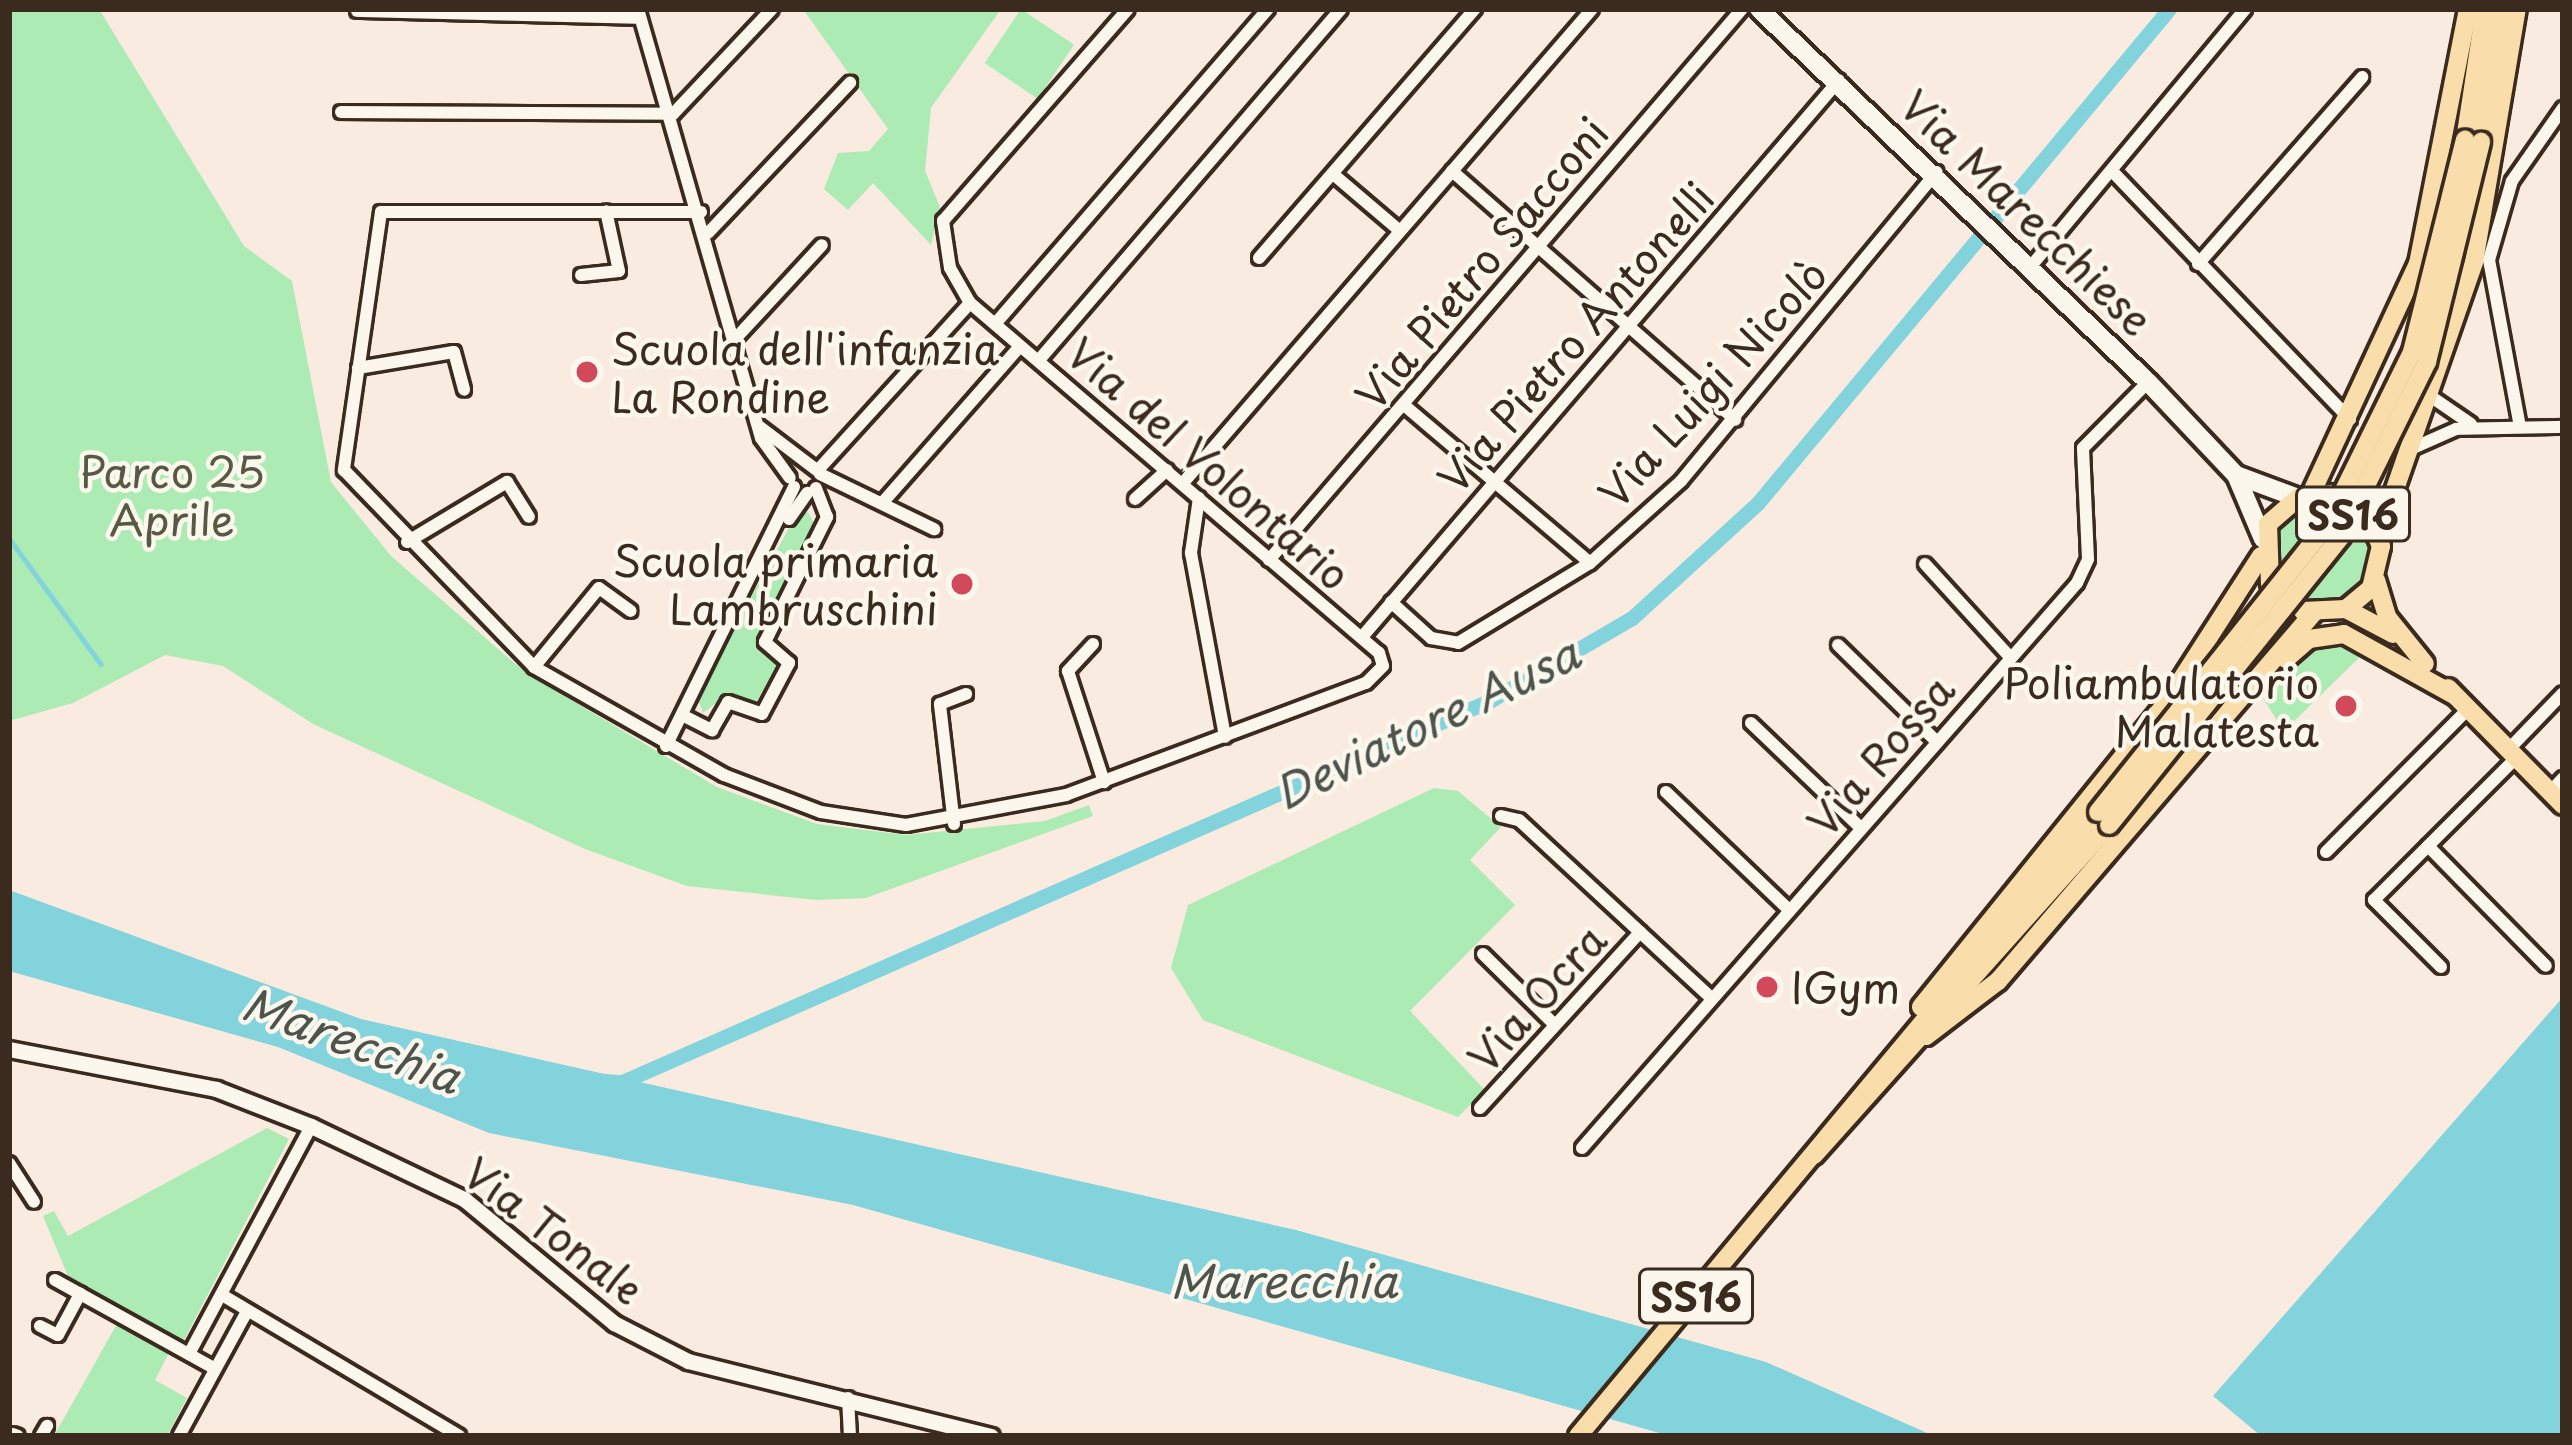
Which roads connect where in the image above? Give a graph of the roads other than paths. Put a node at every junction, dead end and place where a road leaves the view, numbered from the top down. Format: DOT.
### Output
graph roads {
  1 [pos="772,9"];
  2 [pos="1128,9"];
  3 [pos="1268,9"];
  4 [pos="1341,9"];
  5 [pos="1475,9"];
  6 [pos="1592,9"];
  7 [pos="1742,9"];
  8 [pos="1759,9"];
  9 [pos="2245,9"];
  10 [pos="2468,9"];
  11 [pos="2486,9"];
  12 [pos="2501,9"];
  13 [pos="2517,9"];
  14 [pos="357,11"];
  15 [pos="639,14"];
  16 [pos="2362,77"];
  17 [pos="1838,80"];
  18 [pos="850,83"];
  19 [pos="2563,108"];
  20 [pos="340,112"];
  21 [pos="673,114"];
  22 [pos="2473,141"];
  23 [pos="1452,171"];
  24 [pos="1938,171"];
  25 [pos="2112,171"];
  26 [pos="1333,174"];
  27 [pos="606,212"];
  28 [pos="701,212"];
  29 [pos="1400,231"];
  30 [pos="708,233"];
  31 [pos="822,245"];
  32 [pos="1537,246"];
  33 [pos="1259,258"];
  34 [pos="2198,264"];
  35 [pos="2032,265"];
  36 [pos="581,275"];
  37 [pos="970,302"];
  38 [pos="995,324"];
  39 [pos="1630,326"];
  40 [pos="737,337"];
  41 [pos="1020,346"];
  42 [pos="1039,360"];
  43 [pos="358,368"];
  44 [pos="2148,382"];
  45 [pos="464,390"];
  46 [pos="2433,398"];
  47 [pos="1404,405"];
  48 [pos="2350,419"];
  49 [pos="1735,420"];
  50 [pos="760,427"];
  51 [pos="2519,427"];
  52 [pos="2563,427"];
  53 [pos="2490,428"];
  54 [pos="2413,448"];
  55 [pos="1167,470"];
  56 [pos="2236,475"];
  57 [pos="1495,479"];
  58 [pos="809,482"];
  59 [pos="1183,484"];
  60 [pos="2332,494"];
  61 [pos="2304,496"];
  62 [pos="1199,498"];
  63 [pos="1135,499"];
  64 [pos="884,501"];
  65 [pos="2367,514"];
  66 [pos="529,517"];
  67 [pos="934,529"];
  68 [pos="2379,535"];
  69 [pos="407,542"];
  70 [pos="2262,547"];
  71 [pos="1270,560"];
  72 [pos="1590,563"];
  73 [pos="1925,564"];
  74 [pos="2376,580"];
  75 [pos="2270,584"];
  76 [pos="1391,602"];
  77 [pos="2346,609"];
  78 [pos="632,611"];
  79 [pos="1362,637"];
  80 [pos="2402,640"];
  81 [pos="1093,644"];
  82 [pos="1838,645"];
  83 [pos="2010,657"];
  84 [pos="534,667"];
  85 [pos="2563,693"];
  86 [pos="966,694"];
  87 [pos="2461,702"];
  88 [pos="682,715"];
  89 [pos="1751,723"];
  90 [pos="1225,737"];
  91 [pos="1935,740"];
  92 [pos="666,746"];
  93 [pos="2512,754"];
  94 [pos="2189,756"];
  95 [pos="1105,782"];
  96 [pos="1666,792"];
  97 [pos="2558,792"];
  98 [pos="1501,816"];
  99 [pos="954,824"];
  100 [pos="1860,827"];
  101 [pos="2428,846"];
  102 [pos="2326,852"];
  103 [pos="1789,910"];
  104 [pos="1640,932"];
  105 [pos="1483,954"];
  106 [pos="2546,966"];
  107 [pos="2441,967"];
  108 [pos="1712,998"];
  109 [pos="1556,1025"];
  110 [pos="1921,1030"];
  111 [pos="9,1049"];
  112 [pos="1480,1108"];
  113 [pos="311,1126"];
  114 [pos="1582,1148"];
  115 [pos="9,1163"];
  116 [pos="34,1202"];
  117 [pos="55,1280"];
  118 [pos="80,1294"];
  119 [pos="222,1294"];
  120 [pos="245,1315"];
  121 [pos="40,1326"];
  122 [pos="189,1354"];
  123 [pos="214,1368"];
  124 [pos="848,1398"];
  125 [pos="179,1436"];
  126 [pos="459,1436"];
  127 [pos="850,1436"];
  128 [pos="991,1436"];
  129 [pos="1579,1436"];
  1 -- 21 [label="street"];
  2 -- 37 [label="street"];
  3 -- 38 [label="street"];
  4 -- 42 [label="street"];
  5 -- 26 [label="street"];
  6 -- 23 [label="street"];
  7 -- 32 [label="street, Via Pietro Sacconi"];
  8 -- 17 [label="main road, Via Marecchiese"];
  9 -- 25 [label="street"];
  10 -- 48 [label="main road"];
  11 -- 22 [label="main road, SS16"];
  12 -- 22 [label="main road, SS16"];
  13 -- 46 [label="main road"];
  14 -- 15 [label="street"];
  15 -- 21 [label="street"];
  16 -- 34 [label="street"];
  17 -- 24 [label="main road, Via Marecchiese"];
  17 -- 39 [label="street, Via Pietro Antonelli"];
  18 -- 30 [label="street"];
  19 -- 51 [label="street"];
  20 -- 21 [label="street"];
  21 -- 28 [label="street"];
  22 -- 110 [label="main road, SS16, bridge"];
  23 -- 29 [label="street"];
  23 -- 32 [label="street"];
  24 -- 35 [label="main road, Via Marecchiese"];
  24 -- 49 [label="street, Via Luigi Nicolò"];
  25 -- 34 [label="street"];
  25 -- 35 [label="street"];
  26 -- 29 [label="street"];
  26 -- 33 [label="street"];
  27 -- 28 [label="street"];
  27 -- 36 [label="street"];
  27 -- 43 [label="street"];
  28 -- 30 [label="street"];
  29 -- 59 [label="street"];
  30 -- 40 [label="street"];
  31 -- 40 [label="street"];
  32 -- 39 [label="street"];
  32 -- 47 [label="street, Via Pietro Sacconi"];
  34 -- 48 [label="street"];
  35 -- 44 [label="main road, Via Marecchiese"];
  37 -- 38 [label="street, Via del Volontario"];
  37 -- 58 [label="street"];
  38 -- 41 [label="street, Via del Volontario"];
  39 -- 49 [label="street"];
  39 -- 57 [label="street, Via Pietro Antonelli"];
  40 -- 50 [label="street"];
  41 -- 42 [label="street, Via del Volontario"];
  41 -- 64 [label="street"];
  42 -- 55 [label="street, Via del Volontario"];
  43 -- 45 [label="street"];
  43 -- 69 [label="street"];
  44 -- 56 [label="main road, Via Marecchiese"];
  44 -- 83 [label="street, Via Rossa"];
  46 -- 53 [label="street"];
  46 -- 54 [label="main road"];
  47 -- 57 [label="street"];
  47 -- 71 [label="street, Via Pietro Sacconi"];
  48 -- 61 [label="main road"];
  49 -- 72 [label="street, Via Luigi Nicolò"];
  50 -- 58 [label="street"];
  50 -- 58 [label="street"];
  51 -- 52 [label="street"];
  51 -- 53 [label="street"];
  53 -- 54 [label="street"];
  54 -- 68 [label="main road"];
  55 -- 59 [label="street, Via del Volontario"];
  55 -- 63 [label="street"];
  56 -- 61 [label="main road, Via Marecchiese"];
  56 -- 70 [label="main road, Via Marecchiese"];
  57 -- 72 [label="street"];
  57 -- 76 [label="street, Via Pietro Antonelli"];
  58 -- 64 [label="street"];
  58 -- 88 [label="street"];
  58 -- 88 [label="street"];
  59 -- 62 [label="street, Via del Volontario"];
  60 -- 61 [label="main road"];
  61 -- 70 [label="main road"];
  62 -- 71 [label="street, Via del Volontario"];
  62 -- 90 [label="street"];
  64 -- 67 [label="street"];
  65 -- 68 [label="main road"];
  66 -- 69 [label="street"];
  68 -- 74 [label="main road"];
  69 -- 84 [label="street"];
  70 -- 75 [label="main road"];
  70 -- 110 [label="main road"];
  71 -- 79 [label="street, Via del Volontario"];
  72 -- 76 [label="street, Via Luigi Nicolò"];
  73 -- 83 [label="street"];
  74 -- 77 [label="main road"];
  74 -- 80 [label="main road"];
  76 -- 79 [label="street, Via Pietro Antonelli"];
  77 -- 80 [label="main road"];
  77 -- 94 [label="main road"];
  78 -- 84 [label="street"];
  79 -- 90 [label="street, Via del Volontario"];
  80 -- 87 [label="main road"];
  81 -- 95 [label="street"];
  82 -- 91 [label="street"];
  83 -- 91 [label="street, Via Rossa"];
  84 -- 92 [label="street"];
  85 -- 93 [label="street"];
  86 -- 99 [label="street"];
  87 -- 93 [label="main road"];
  87 -- 94 [label="main road"];
  87 -- 102 [label="street"];
  88 -- 92 [label="street"];
  89 -- 100 [label="street"];
  90 -- 95 [label="street"];
  91 -- 100 [label="street, Via Rossa"];
  92 -- 99 [label="street"];
  93 -- 97 [label="main road"];
  93 -- 101 [label="street"];
  94 -- 110 [label="main road"];
  95 -- 99 [label="street"];
  96 -- 103 [label="street"];
  98 -- 104 [label="street"];
  100 -- 103 [label="street, Via Rossa"];
  101 -- 106 [label="street"];
  101 -- 107 [label="street"];
  103 -- 108 [label="street, Via Rossa"];
  104 -- 108 [label="street"];
  104 -- 109 [label="street, Via Ocra"];
  105 -- 109 [label="street"];
  108 -- 114 [label="street, Via Rossa"];
  109 -- 112 [label="street, Via Ocra"];
  110 -- 129 [label="main road, SS16"];
  111 -- 113 [label="street, Via Tonale"];
  113 -- 119 [label="street"];
  113 -- 124 [label="street, Via Tonale"];
  115 -- 116 [label="street"];
  117 -- 118 [label="street"];
  118 -- 121 [label="street"];
  118 -- 122 [label="street"];
  119 -- 120 [label="street"];
  119 -- 122 [label="street"];
  120 -- 123 [label="street"];
  120 -- 126 [label="street"];
  122 -- 123 [label="street"];
  123 -- 125 [label="street"];
  124 -- 127 [label="street"];
  124 -- 128 [label="street, Via Tonale"];
}
